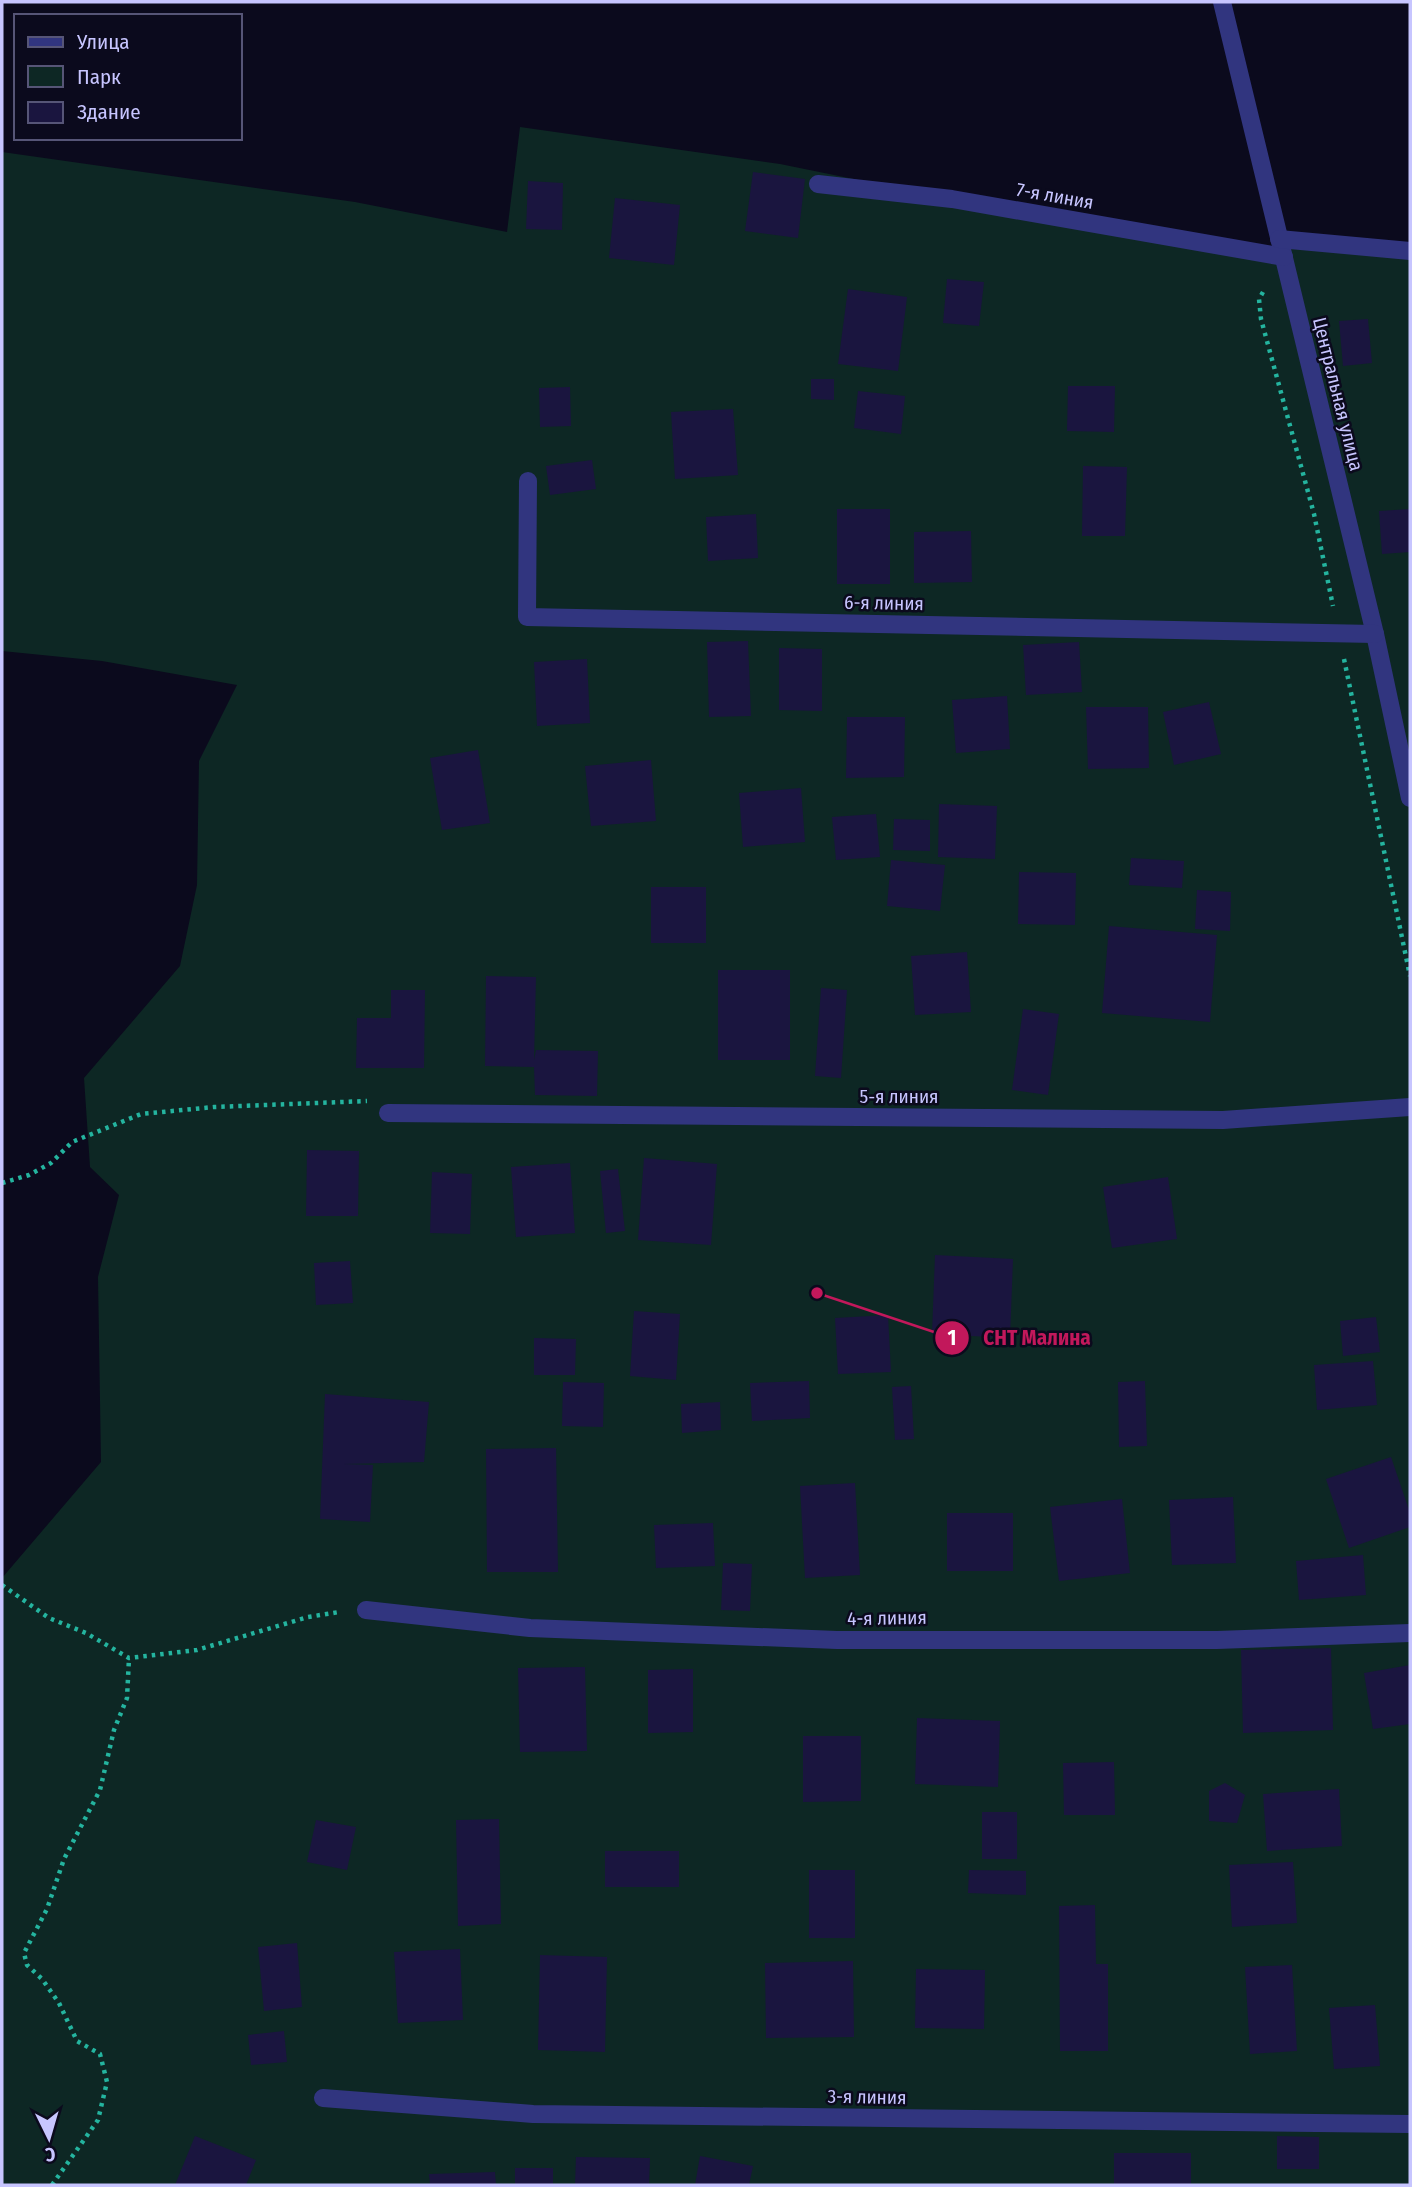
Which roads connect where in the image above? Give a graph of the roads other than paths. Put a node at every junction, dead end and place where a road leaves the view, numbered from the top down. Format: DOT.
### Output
graph roads {
  1 [pos="1222,2"];
  2 [pos="818,184"];
  3 [pos="1281,248"];
  4 [pos="1410,251"];
  5 [pos="528,481"];
  6 [pos="1375,634"];
  7 [pos="1410,798"];
  8 [pos="1410,1107"];
  9 [pos="388,1113"];
  10 [pos="366,1610"];
  11 [pos="1410,1633"];
  12 [pos="323,2098"];
  13 [pos="1410,2124"];
  1 -- 3 [label="street, Центральная улица"];
  2 -- 3 [label="street, 7-я линия"];
  3 -- 4 [label="street, 7-я линия"];
  3 -- 6 [label="street, Центральная улица"];
  5 -- 6 [label="street, 6-я линия"];
  6 -- 7 [label="street, Центральная улица"];
  8 -- 9 [label="street, 5-я линия"];
  10 -- 11 [label="street, 4-я линия"];
  12 -- 13 [label="street, 3-я линия"];
}
